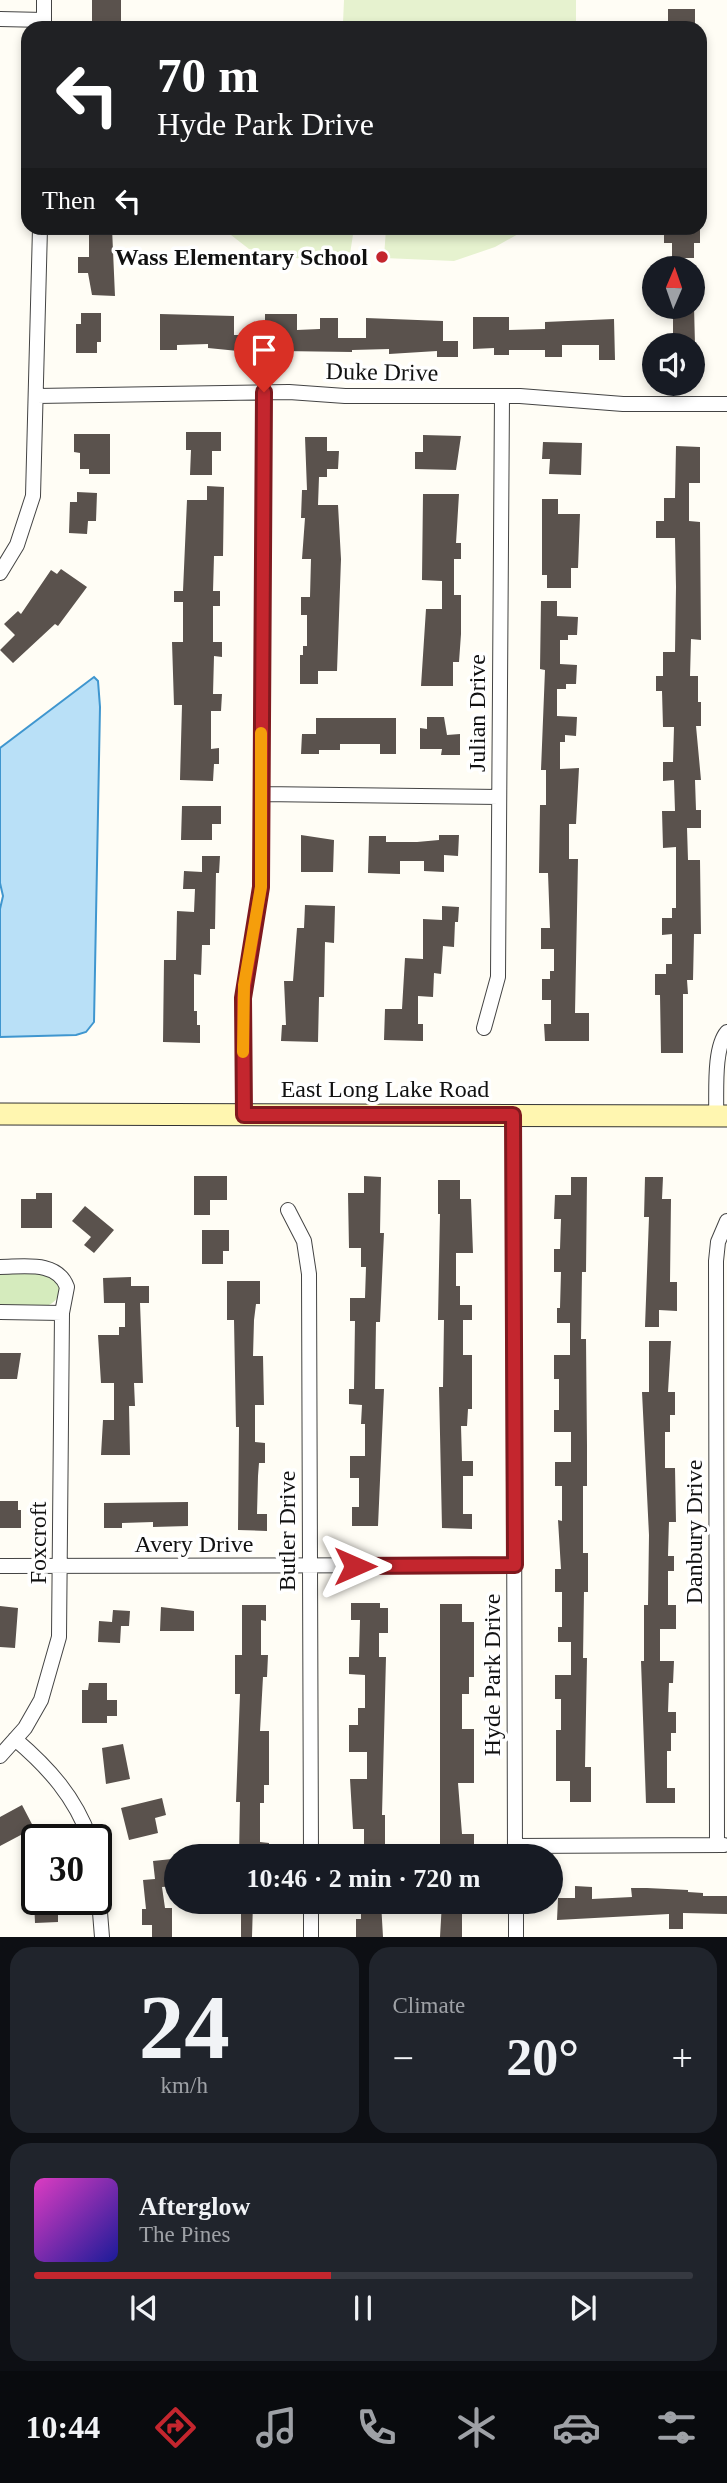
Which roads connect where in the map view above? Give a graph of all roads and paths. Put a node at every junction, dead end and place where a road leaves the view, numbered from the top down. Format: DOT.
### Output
graph roads {
  1 [pos="44,0"];
  2 [pos="0,19"];
  3 [pos="21,21"];
  4 [pos="44,21"];
  5 [pos="40,235"];
  6 [pos="264,392"];
  7 [pos="37,396"];
  8 [pos="502,396"];
  9 [pos="727,404"];
  10 [pos="0,573"];
  11 [pos="261,794"];
  12 [pos="499,797"];
  13 [pos="484,1028"];
  14 [pos="727,1032"];
  15 [pos="0,1114"];
  16 [pos="244,1115"];
  17 [pos="513,1115"];
  18 [pos="722,1116"];
  19 [pos="288,1210"];
  20 [pos="727,1221"];
  21 [pos="0,1267"];
  22 [pos="0,1312"];
  23 [pos="62,1313"];
  24 [pos="721,1390"];
  25 [pos="515,1565"];
  26 [pos="0,1566"];
  27 [pos="61,1566"];
  28 [pos="310,1566"];
  29 [pos="15,1740"];
  30 [pos="0,1756"];
  31 [pos="82,1824"];
  32 [pos="311,1844"];
  33 [pos="515,1844"];
  34 [pos="722,1845"];
  35 [pos="563,1850"];
  36 [pos="311,1914"];
  37 [pos="516,1914"];
  38 [pos="100,1915"];
  39 [pos="102,1937"];
  40 [pos="311,1937"];
  41 [pos="516,1937"];
  1 -- 4 [label="street"];
  2 -- 3 [label="street"];
  5 -- 7 [label="street"];
  6 -- 7 [label="street, Duke Drive"];
  6 -- 8 [label="street, Duke Drive"];
  6 -- 11 [label="street"];
  7 -- 10 [label="street"];
  8 -- 9 [label="street, Duke Drive"];
  8 -- 12 [label="street, Julian Drive"];
  11 -- 12 [label="street"];
  11 -- 16 [label="street"];
  12 -- 13 [label="street, Julian Drive"];
  14 -- 18 [label="street"];
  15 -- 16 [label="main road, East Long Lake Road"];
  16 -- 17 [label="main road, East Long Lake Road"];
  17 -- 18 [label="main road, East Long Lake Road"];
  17 -- 25 [label="street, Hyde Park Drive"];
  19 -- 28 [label="street, Butler Drive"];
  20 -- 24 [label="street, Danbury Drive"];
  21 -- 23 [label="street, Foxcroft"];
  22 -- 23 [label="street"];
  23 -- 27 [label="street, Foxcroft"];
  24 -- 34 [label="street, Danbury Drive"];
  25 -- 28 [label="street, Avery Drive"];
  25 -- 33 [label="street, Hyde Park Drive"];
  26 -- 27 [label="street, Avery Drive"];
  27 -- 28 [label="street, Avery Drive"];
  27 -- 29 [label="street, Foxcroft"];
  28 -- 32 [label="street, Butler Drive"];
  29 -- 30 [label="street, Foxcroft"];
  29 -- 31 [label="street"];
  34 -- 35 [label="street"];
  36 -- 40 [label="street"];
  37 -- 41 [label="street"];
  38 -- 39 [label="street"];
}
